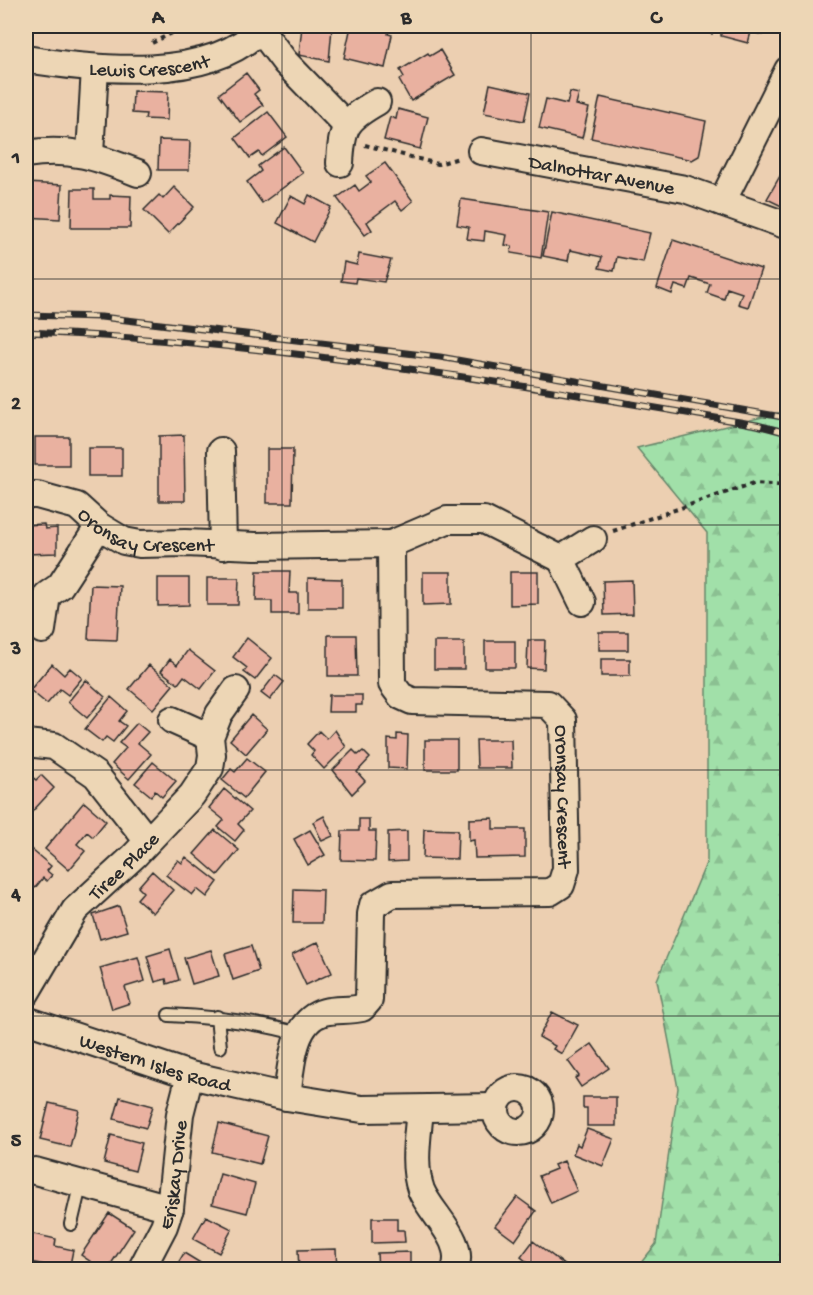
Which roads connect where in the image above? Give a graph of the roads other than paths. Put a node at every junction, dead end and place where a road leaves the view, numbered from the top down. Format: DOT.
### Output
graph roads {
  1 [pos="261,27"];
  2 [pos="26,59"];
  3 [pos="94,68"];
  4 [pos="788,70"];
  5 [pos="377,102"];
  6 [pos="481,151"];
  7 [pos="26,154"];
  8 [pos="90,154"];
  9 [pos="138,173"];
  10 [pos="722,202"];
  11 [pos="788,226"];
  12 [pos="221,451"];
  13 [pos="26,495"];
  14 [pos="99,526"];
  15 [pos="593,539"];
  16 [pos="391,544"];
  17 [pos="223,546"];
  18 [pos="561,559"];
  19 [pos="582,602"];
  20 [pos="42,630"];
  21 [pos="236,690"];
  22 [pos="172,720"];
  23 [pos="210,737"];
  24 [pos="26,743"];
  25 [pos="147,840"];
  26 [pos="26,993"];
  27 [pos="169,1015"];
  28 [pos="217,1017"];
  29 [pos="26,1020"];
  30 [pos="299,1034"];
  31 [pos="220,1047"];
  32 [pos="190,1075"];
  33 [pos="287,1097"];
  34 [pos="495,1107"];
  35 [pos="420,1110"];
  36 [pos="35,1171"];
  37 [pos="81,1182"];
  38 [pos="170,1208"];
  39 [pos="71,1224"];
  40 [pos="141,1269"];
  41 [pos="455,1269"];
  1 -- 3 [label="street, Lewis Crescent"];
  1 -- 5 [label="street"];
  2 -- 3 [label="street, Lewis Crescent"];
  3 -- 8 [label="street"];
  4 -- 10 [label="street"];
  6 -- 10 [label="street, Dalnottar Avenue"];
  7 -- 8 [label="street"];
  8 -- 9 [label="street"];
  10 -- 11 [label="street, Dalnottar Avenue"];
  12 -- 17 [label="street"];
  13 -- 14 [label="street, Oronsay Crescent"];
  14 -- 17 [label="street, Oronsay Crescent"];
  14 -- 20 [label="street"];
  15 -- 18 [label="street"];
  16 -- 17 [label="street, Oronsay Crescent"];
  16 -- 18 [label="street"];
  16 -- 30 [label="street, Oronsay Crescent"];
  18 -- 19 [label="street"];
  21 -- 23 [label="street, Tiree Place"];
  22 -- 23 [label="street"];
  23 -- 25 [label="street, Tiree Place"];
  24 -- 25 [label="street"];
  25 -- 26 [label="street, Tiree Place"];
  27 -- 28 [label="lane"];
  28 -- 30 [label="lane"];
  28 -- 31 [label="lane"];
  29 -- 32 [label="street, Western Isles Road"];
  30 -- 33 [label="street"];
  32 -- 33 [label="street, Western Isles Road"];
  32 -- 38 [label="street, Eriskay Drive"];
  33 -- 35 [label="street, Western Isles Road"];
  34 -- 35 [label="street, Western Isles Road"];
  35 -- 41 [label="street"];
  36 -- 37 [label="street"];
  37 -- 38 [label="street"];
  37 -- 39 [label="lane"];
  38 -- 40 [label="street, Eriskay Drive"];
}
